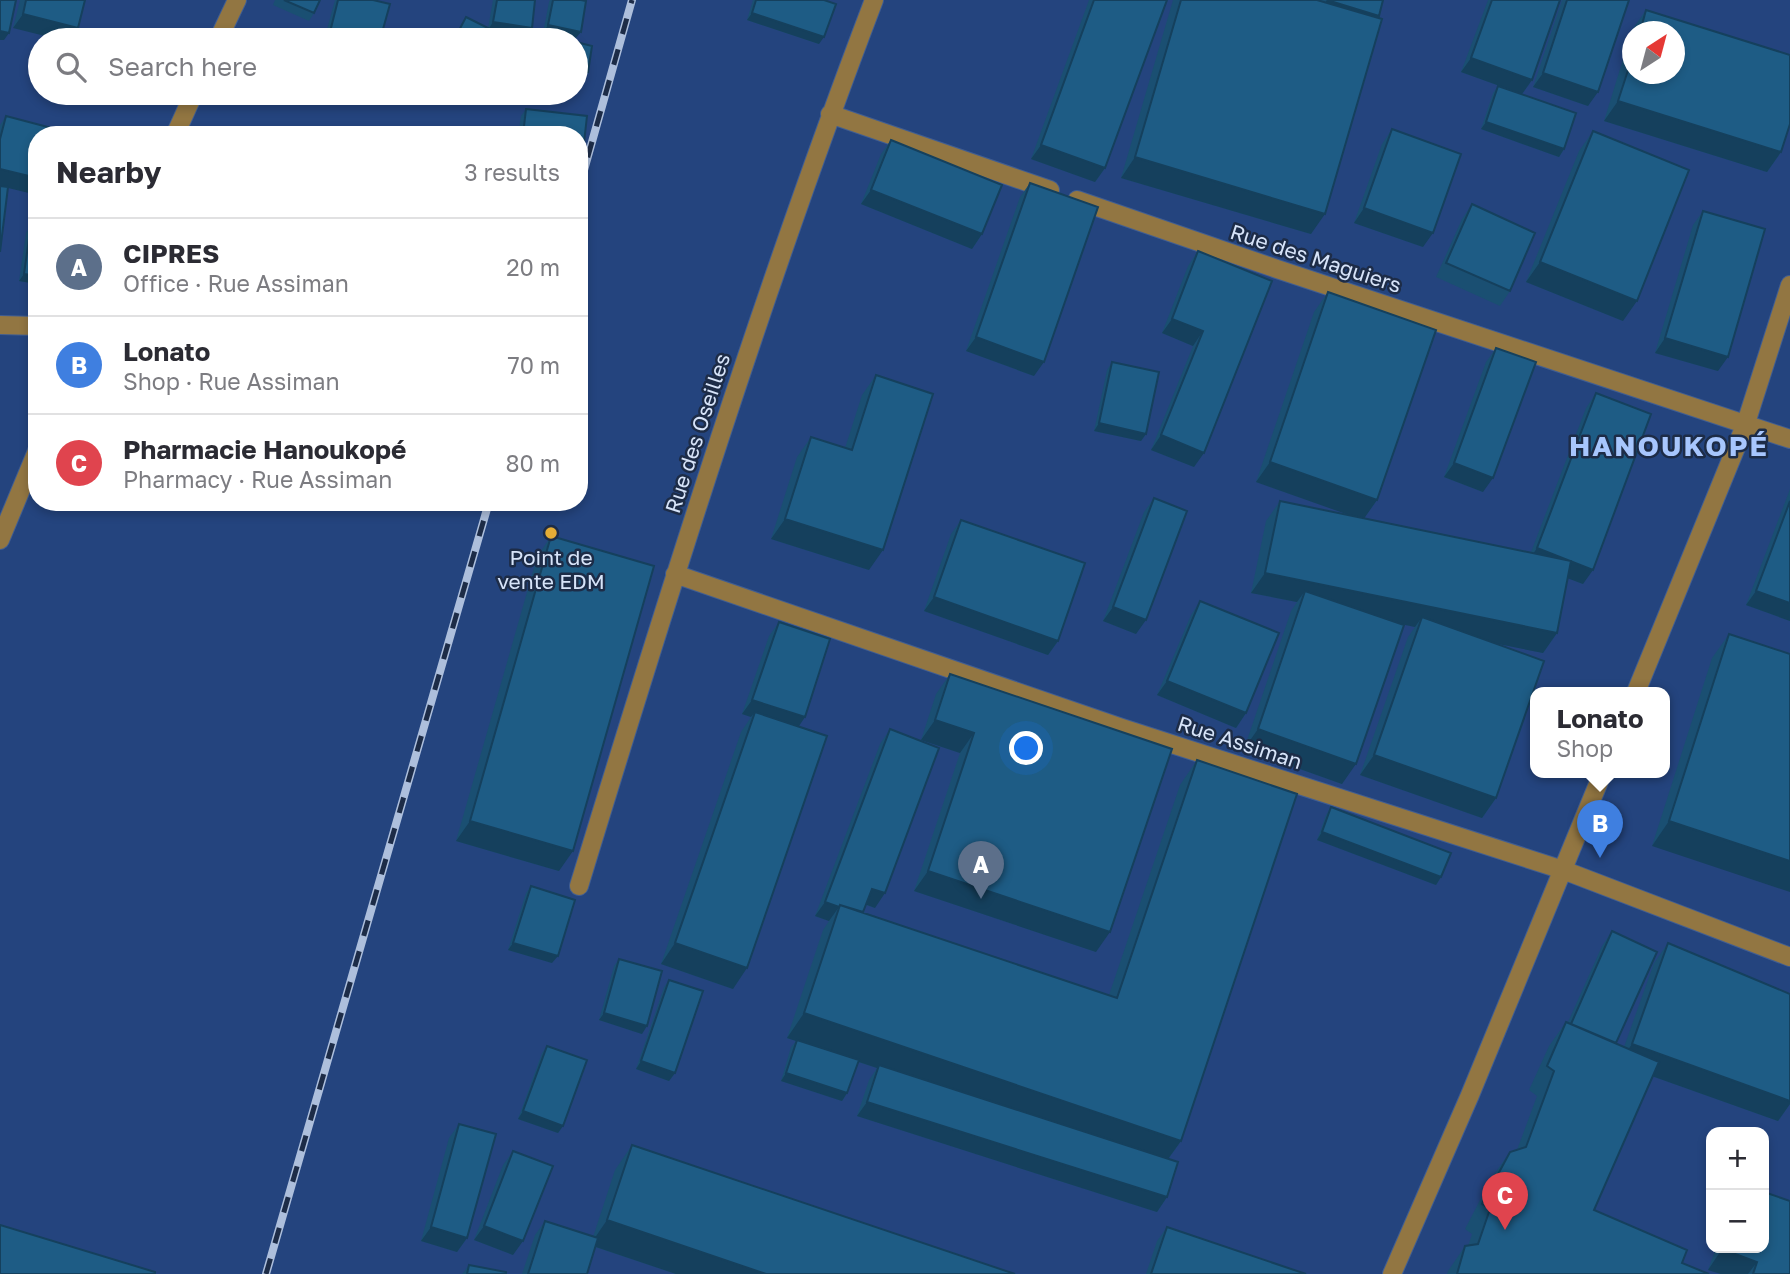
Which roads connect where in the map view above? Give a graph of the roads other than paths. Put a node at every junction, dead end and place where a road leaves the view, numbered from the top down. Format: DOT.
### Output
graph roads {
  1 [pos="237,0"];
  2 [pos="874,0"];
  3 [pos="224,28"];
  4 [pos="189,105"];
  5 [pos="831,114"];
  6 [pos="179,126"];
  7 [pos="1790,285"];
  8 [pos="0,325"];
  9 [pos="28,326"];
  10 [pos="1746,423"];
  11 [pos="1790,439"];
  12 [pos="28,473"];
  13 [pos="0,540"];
  14 [pos="675,574"];
  15 [pos="1638,687"];
  16 [pos="1601,778"];
  17 [pos="1563,870"];
  18 [pos="579,886"];
  19 [pos="1790,957"];
  20 [pos="1392,1274"];
  1 -- 3 [label="street"];
  2 -- 5 [label="street, Rue des Oseilles"];
  4 -- 6 [label="street"];
  5 -- 10 [label="street, Rue des Maguiers"];
  5 -- 14 [label="street, Rue des Oseilles"];
  7 -- 10 [label="street"];
  8 -- 9 [label="street"];
  10 -- 11 [label="street, Rue des Maguiers"];
  10 -- 15 [label="street"];
  12 -- 13 [label="street"];
  14 -- 17 [label="street, Rue Assiman"];
  14 -- 18 [label="street, Rue des Oseilles"];
  16 -- 17 [label="street"];
  17 -- 19 [label="street, Rue Assiman"];
  17 -- 20 [label="street"];
}
